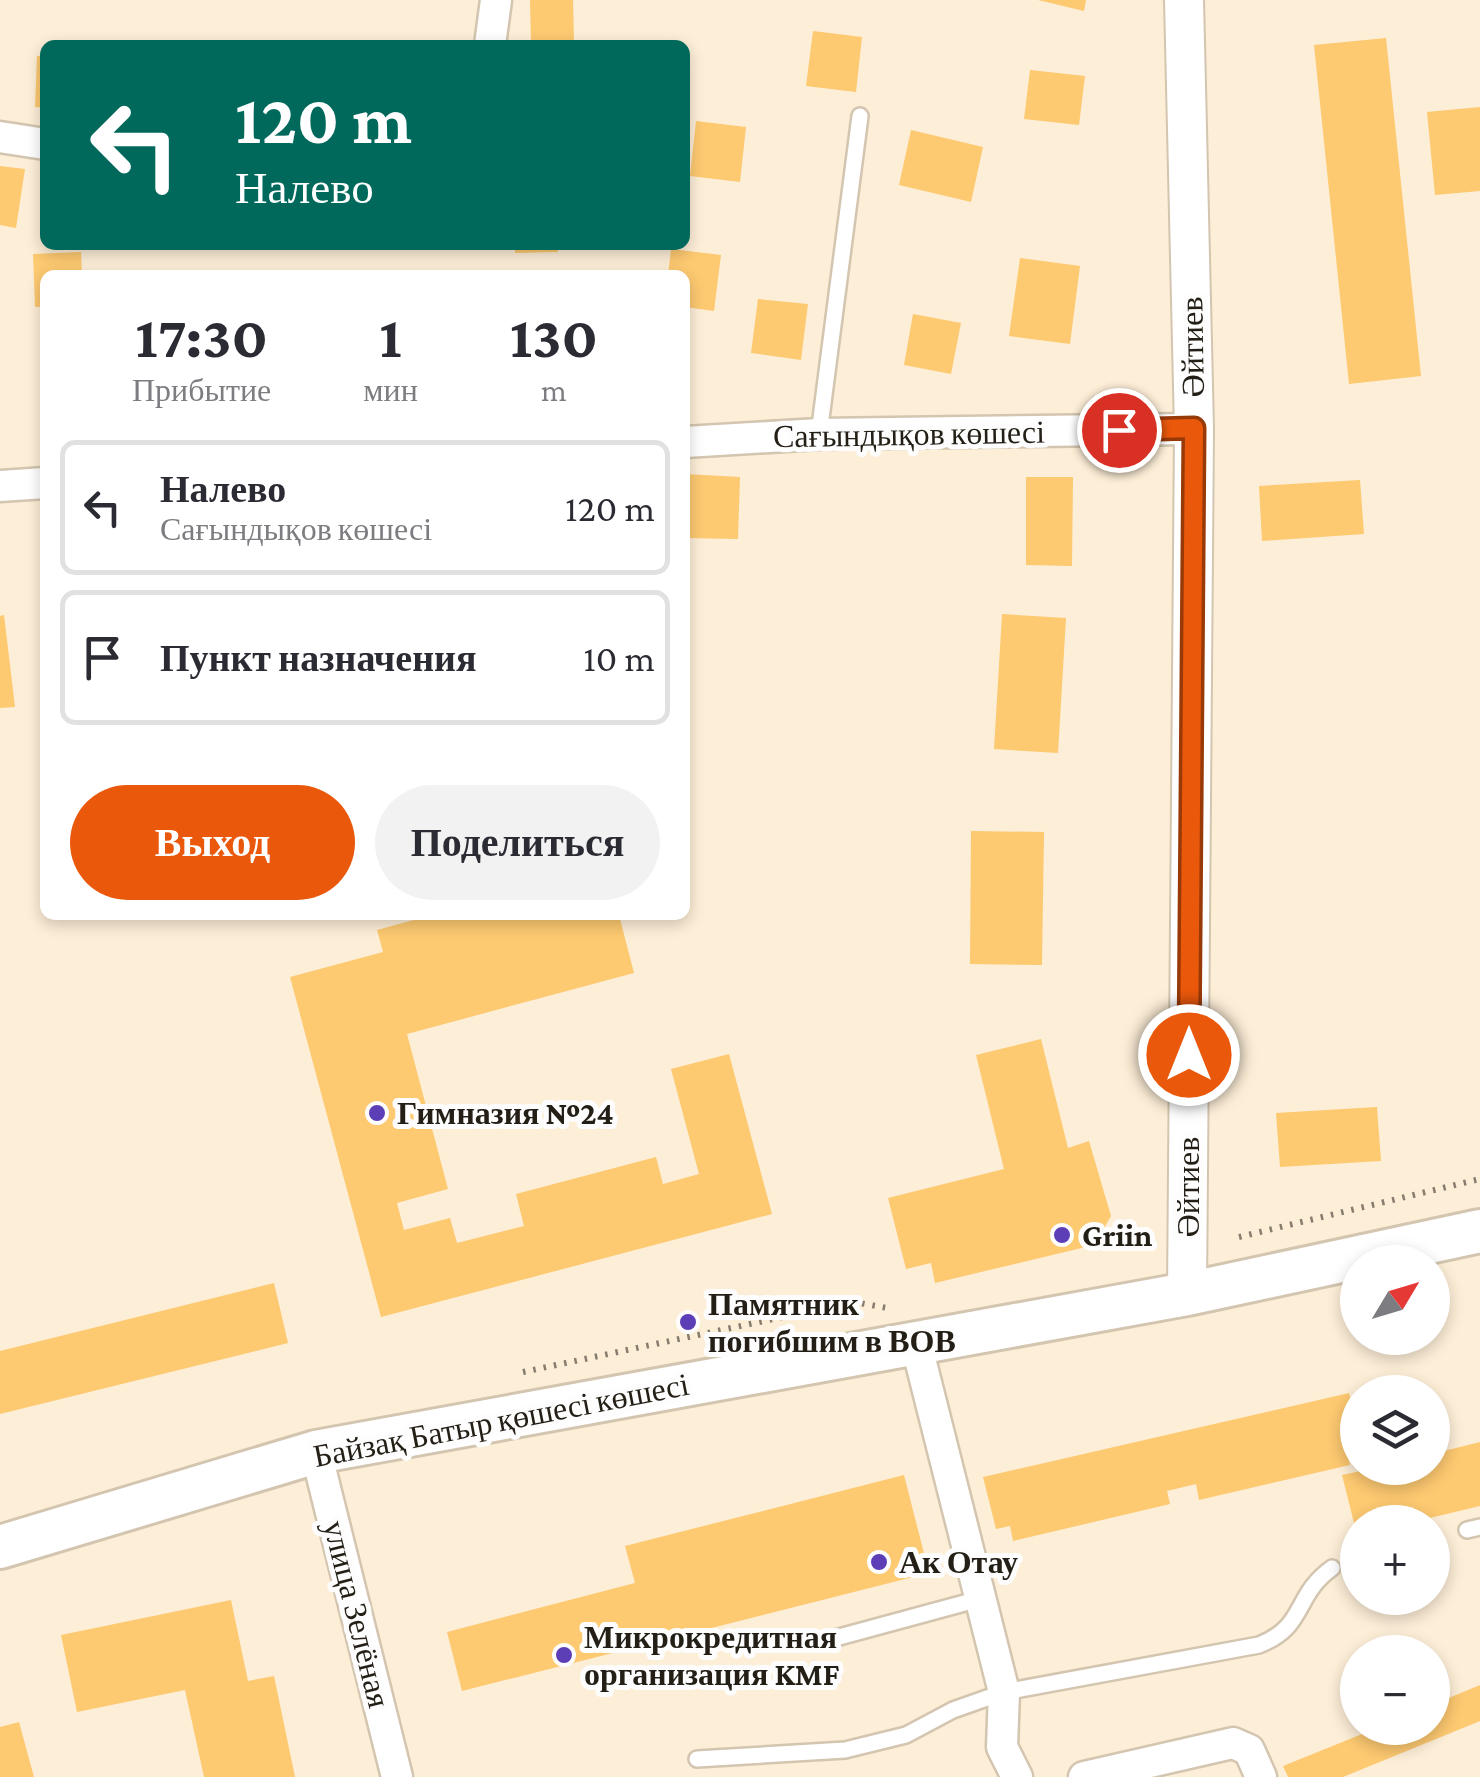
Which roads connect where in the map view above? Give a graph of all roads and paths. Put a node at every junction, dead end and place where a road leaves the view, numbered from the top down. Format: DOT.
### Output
graph roads {
  1 [pos="496,0"];
  2 [pos="1184,0"];
  3 [pos="491,40"];
  4 [pos="860,116"];
  5 [pos="0,137"];
  6 [pos="40,143"];
  7 [pos="1194,428"];
  8 [pos="819,434"];
  9 [pos="690,442"];
  10 [pos="40,483"];
  11 [pos="0,486"];
  12 [pos="1480,1179"];
  13 [pos="1480,1231"];
  14 [pos="1239,1237"];
  15 [pos="1187,1294"];
  16 [pos="916,1343"];
  17 [pos="316,1452"];
  18 [pos="0,1547"];
  19 [pos="1332,1568"];
  20 [pos="983,1598"];
  21 [pos="828,1640"];
  22 [pos="1004,1692"];
  23 [pos="697,1759"];
  24 [pos="1259,1770"];
  25 [pos="397,1777"];
  26 [pos="1018,1777"];
  27 [pos="1084,1777"];
  1 -- 3 [label="street"];
  2 -- 7 [label="street, Әйтиев"];
  4 -- 8 [label="lane"];
  5 -- 6 [label="street"];
  7 -- 8 [label="street, Сағындықов көшесі"];
  7 -- 15 [label="street, Әйтиев"];
  8 -- 9 [label="street, Сағындықов көшесі"];
  10 -- 11 [label="street"];
  12 -- 14 [label="path"];
  13 -- 15 [label="main road, Байзақ Батыр қөшесі көшесі"];
  15 -- 16 [label="main road, Байзақ Батыр қөшесі көшесі"];
  16 -- 17 [label="main road, Байзақ Батыр қөшесі көшесі"];
  16 -- 20 [label="street"];
  17 -- 18 [label="main road, Байзақ Батыр қөшесі көшесі"];
  17 -- 25 [label="street, улица Зелёная"];
  19 -- 22 [label="lane"];
  20 -- 21 [label="lane"];
  20 -- 22 [label="street"];
  22 -- 23 [label="lane"];
  22 -- 26 [label="street"];
  24 -- 27 [label="street"];
}
